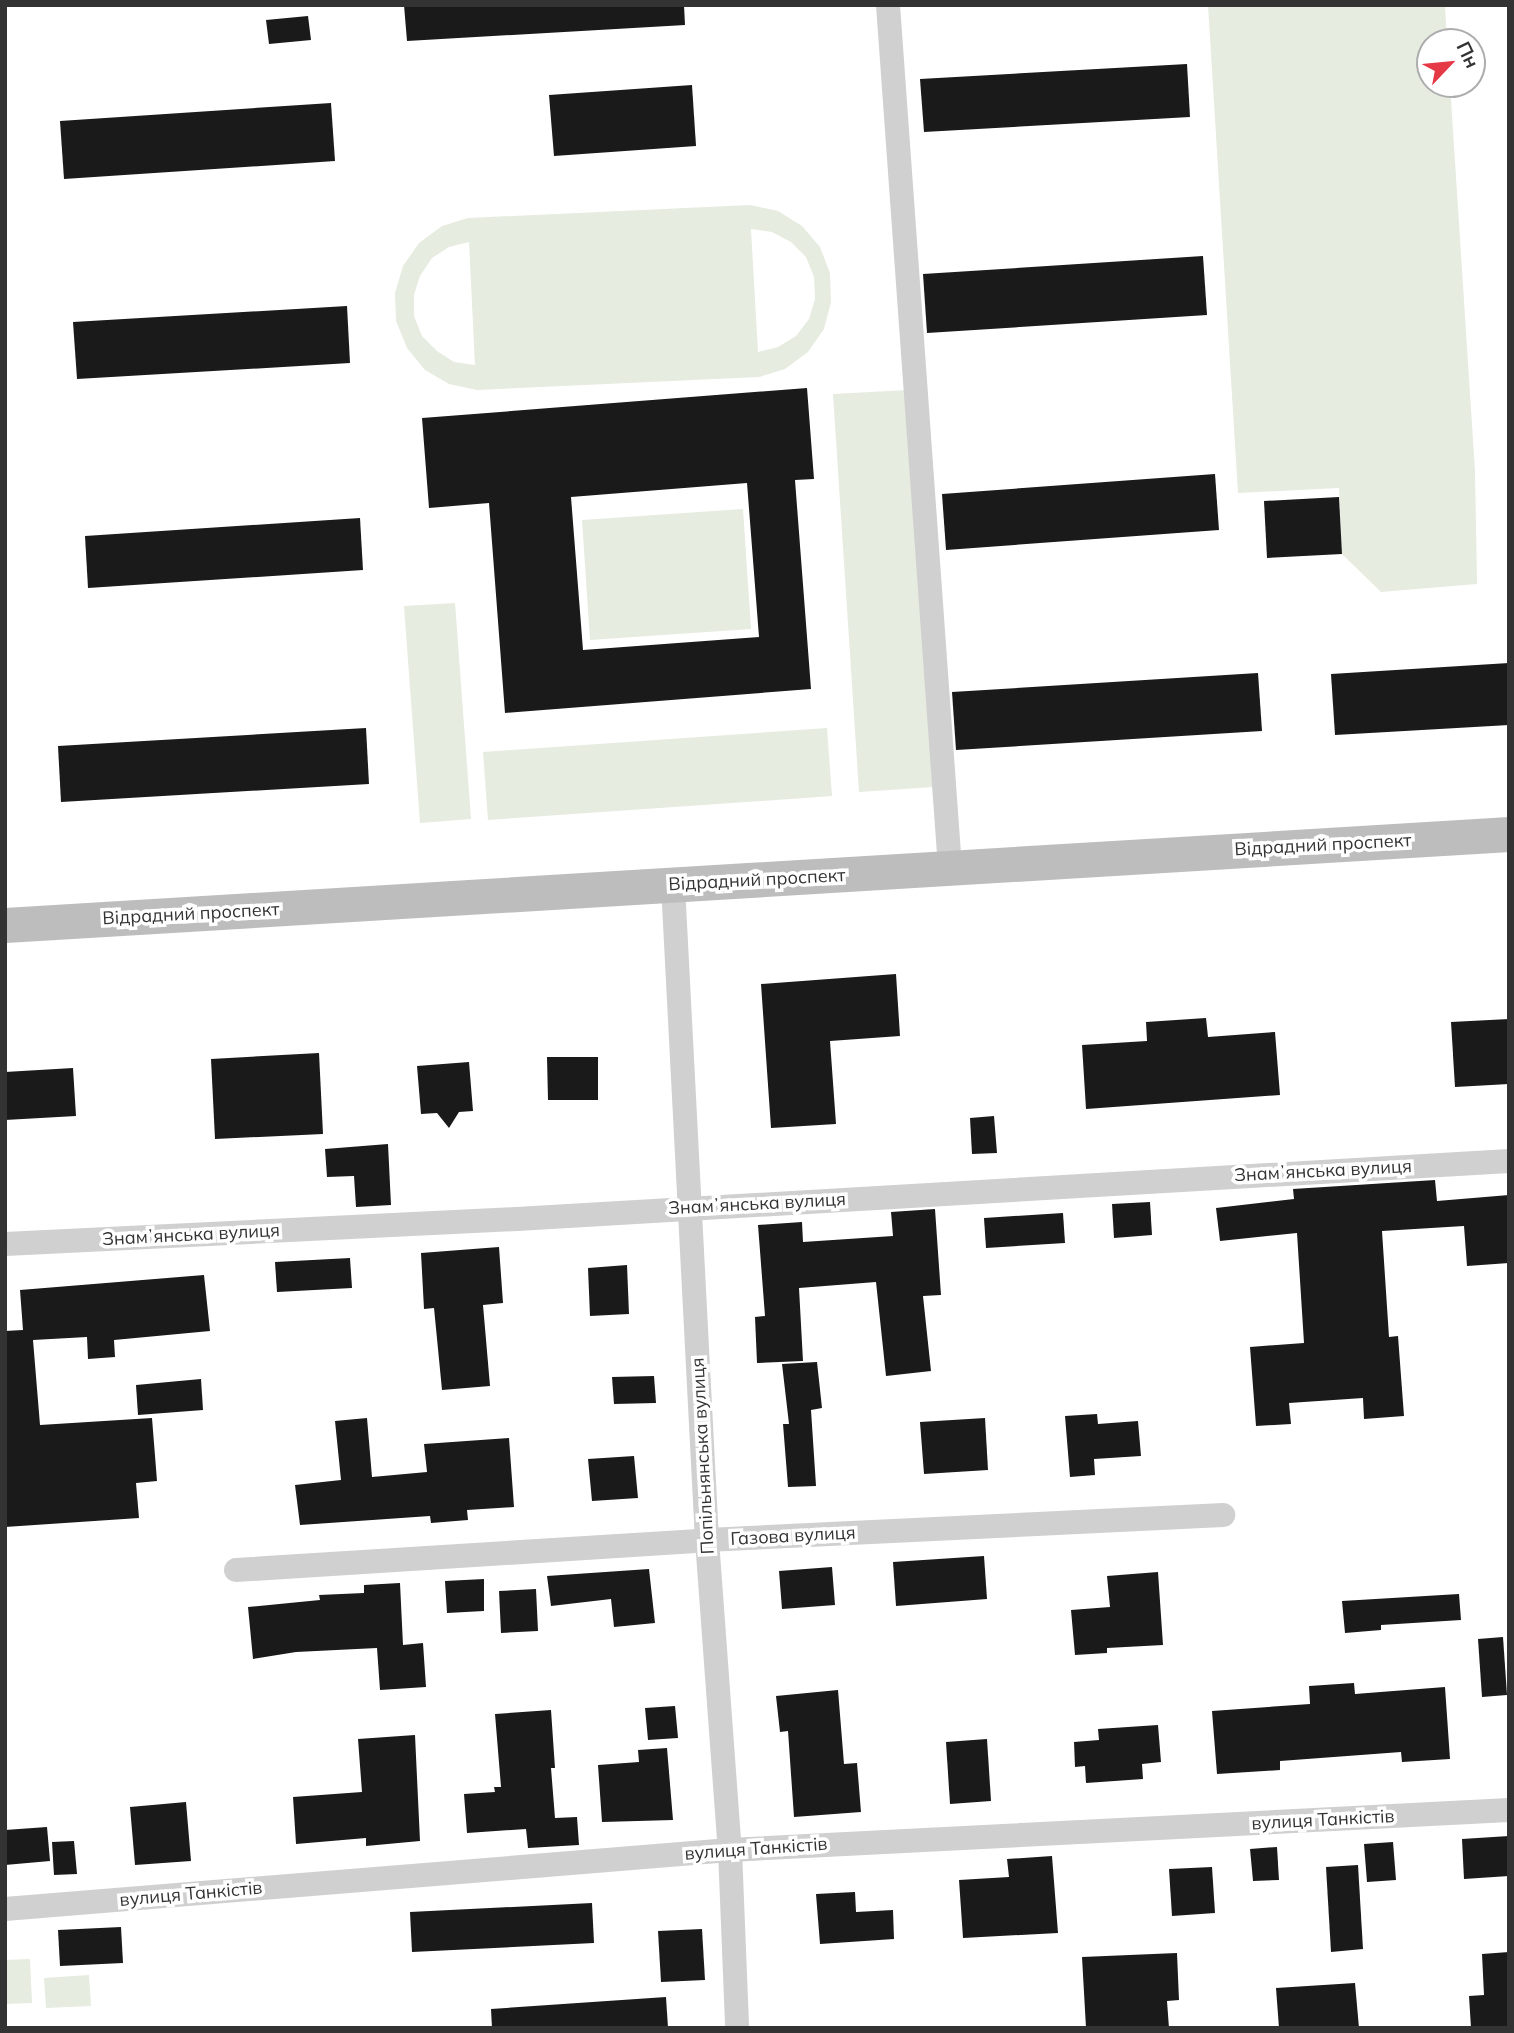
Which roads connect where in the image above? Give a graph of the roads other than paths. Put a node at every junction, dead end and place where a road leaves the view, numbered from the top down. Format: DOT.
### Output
graph roads {
  1 [pos="888,5"];
  2 [pos="1509,834"];
  3 [pos="950,868"];
  4 [pos="673,885"];
  5 [pos="5,925"];
  6 [pos="1509,1161"];
  7 [pos="688,1208"];
  8 [pos="5,1244"];
  9 [pos="1223,1515"];
  10 [pos="707,1540"];
  11 [pos="236,1570"];
  12 [pos="1509,1810"];
  13 [pos="730,1850"];
  14 [pos="5,1909"];
  15 [pos="737,2028"];
  1 -- 3 [label="street"];
  2 -- 3 [label="main road, Відрадний проспект"];
  3 -- 4 [label="main road, Відрадний проспект"];
  4 -- 5 [label="main road, Відрадний проспект"];
  4 -- 7 [label="street, Попільнянська вулиця"];
  6 -- 7 [label="street, Знамʼянська вулиця"];
  7 -- 8 [label="street, Знамʼянська вулиця"];
  7 -- 10 [label="street, Попільнянська вулиця"];
  9 -- 10 [label="street, Газова вулиця"];
  10 -- 11 [label="street, Газова вулиця"];
  10 -- 13 [label="street, Попільнянська вулиця"];
  12 -- 13 [label="street, вулиця Танкістів"];
  13 -- 14 [label="street, вулиця Танкістів"];
  13 -- 15 [label="street, Попільнянська вулиця"];
}
